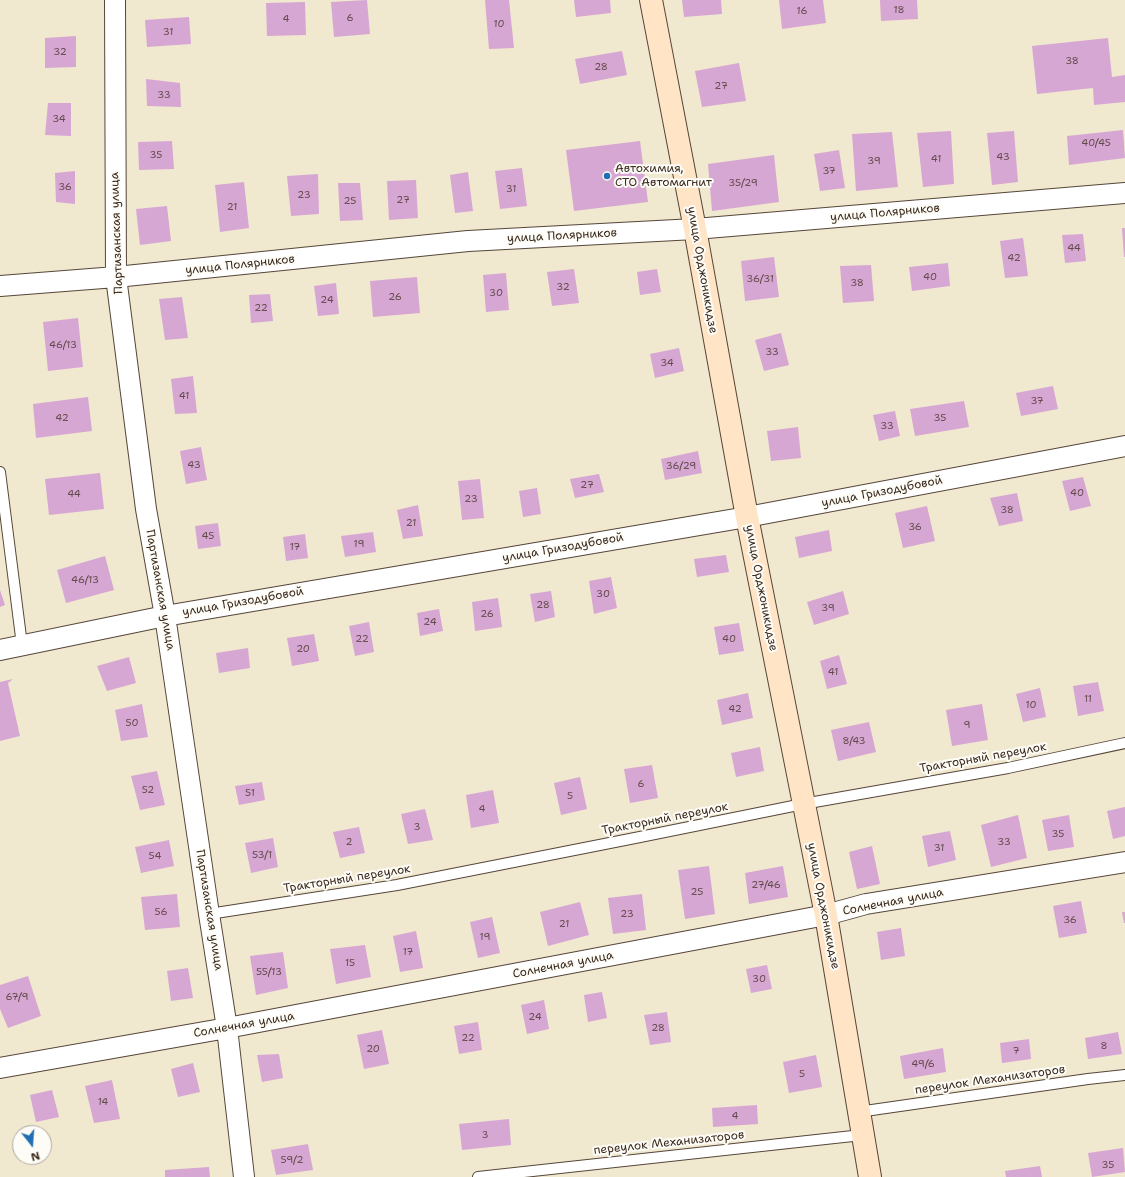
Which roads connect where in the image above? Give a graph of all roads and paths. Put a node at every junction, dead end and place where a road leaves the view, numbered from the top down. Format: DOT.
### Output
graph roads {
  1 [pos="115,0"];
  2 [pos="651,0"];
  3 [pos="1125,193"];
  4 [pos="695,229"];
  5 [pos="116,277"];
  6 [pos="0,286"];
  7 [pos="1125,446"];
  8 [pos="0,472"];
  9 [pos="748,517"];
  10 [pos="165,616"];
  11 [pos="22,645"];
  12 [pos="0,650"];
  13 [pos="1125,743"];
  14 [pos="803,804"];
  15 [pos="1125,862"];
  16 [pos="209,914"];
  17 [pos="826,916"];
  18 [pos="227,1028"];
  19 [pos="0,1068"];
  20 [pos="1125,1075"];
  21 [pos="858,1112"];
  22 [pos="862,1135"];
  23 [pos="244,1177"];
  24 [pos="478,1177"];
  25 [pos="870,1177"];
  1 -- 5 [label="street, Партизанская улица"];
  2 -- 4 [label="main road, улица Орджоникидзе"];
  3 -- 4 [label="street, улица Полярников"];
  4 -- 5 [label="street, улица Полярников"];
  4 -- 9 [label="main road, улица Орджоникидзе"];
  5 -- 6 [label="street, улица Полярников"];
  5 -- 10 [label="street, Партизанская улица"];
  7 -- 9 [label="street, улица Гризодубовой"];
  8 -- 11 [label="lane"];
  9 -- 10 [label="street, улица Гризодубовой"];
  9 -- 14 [label="main road, улица Орджоникидзе"];
  10 -- 11 [label="street, улица Гризодубовой"];
  10 -- 16 [label="street, Партизанская улица"];
  11 -- 12 [label="street, улица Гризодубовой"];
  13 -- 14 [label="lane, Тракторный переулок"];
  14 -- 16 [label="lane, Тракторный переулок"];
  14 -- 17 [label="main road, улица Орджоникидзе"];
  15 -- 17 [label="street, Солнечная улица"];
  16 -- 18 [label="street, Партизанская улица"];
  17 -- 18 [label="street, Солнечная улица"];
  17 -- 21 [label="main road, улица Орджоникидзе"];
  18 -- 19 [label="street, Солнечная улица"];
  18 -- 23 [label="street, Партизанская улица"];
  20 -- 21 [label="lane, переулок Механизаторов"];
  21 -- 22 [label="main road, улица Орджоникидзе"];
  22 -- 24 [label="lane, переулок Механизаторов"];
  22 -- 25 [label="main road, улица Орджоникидзе"];
}
